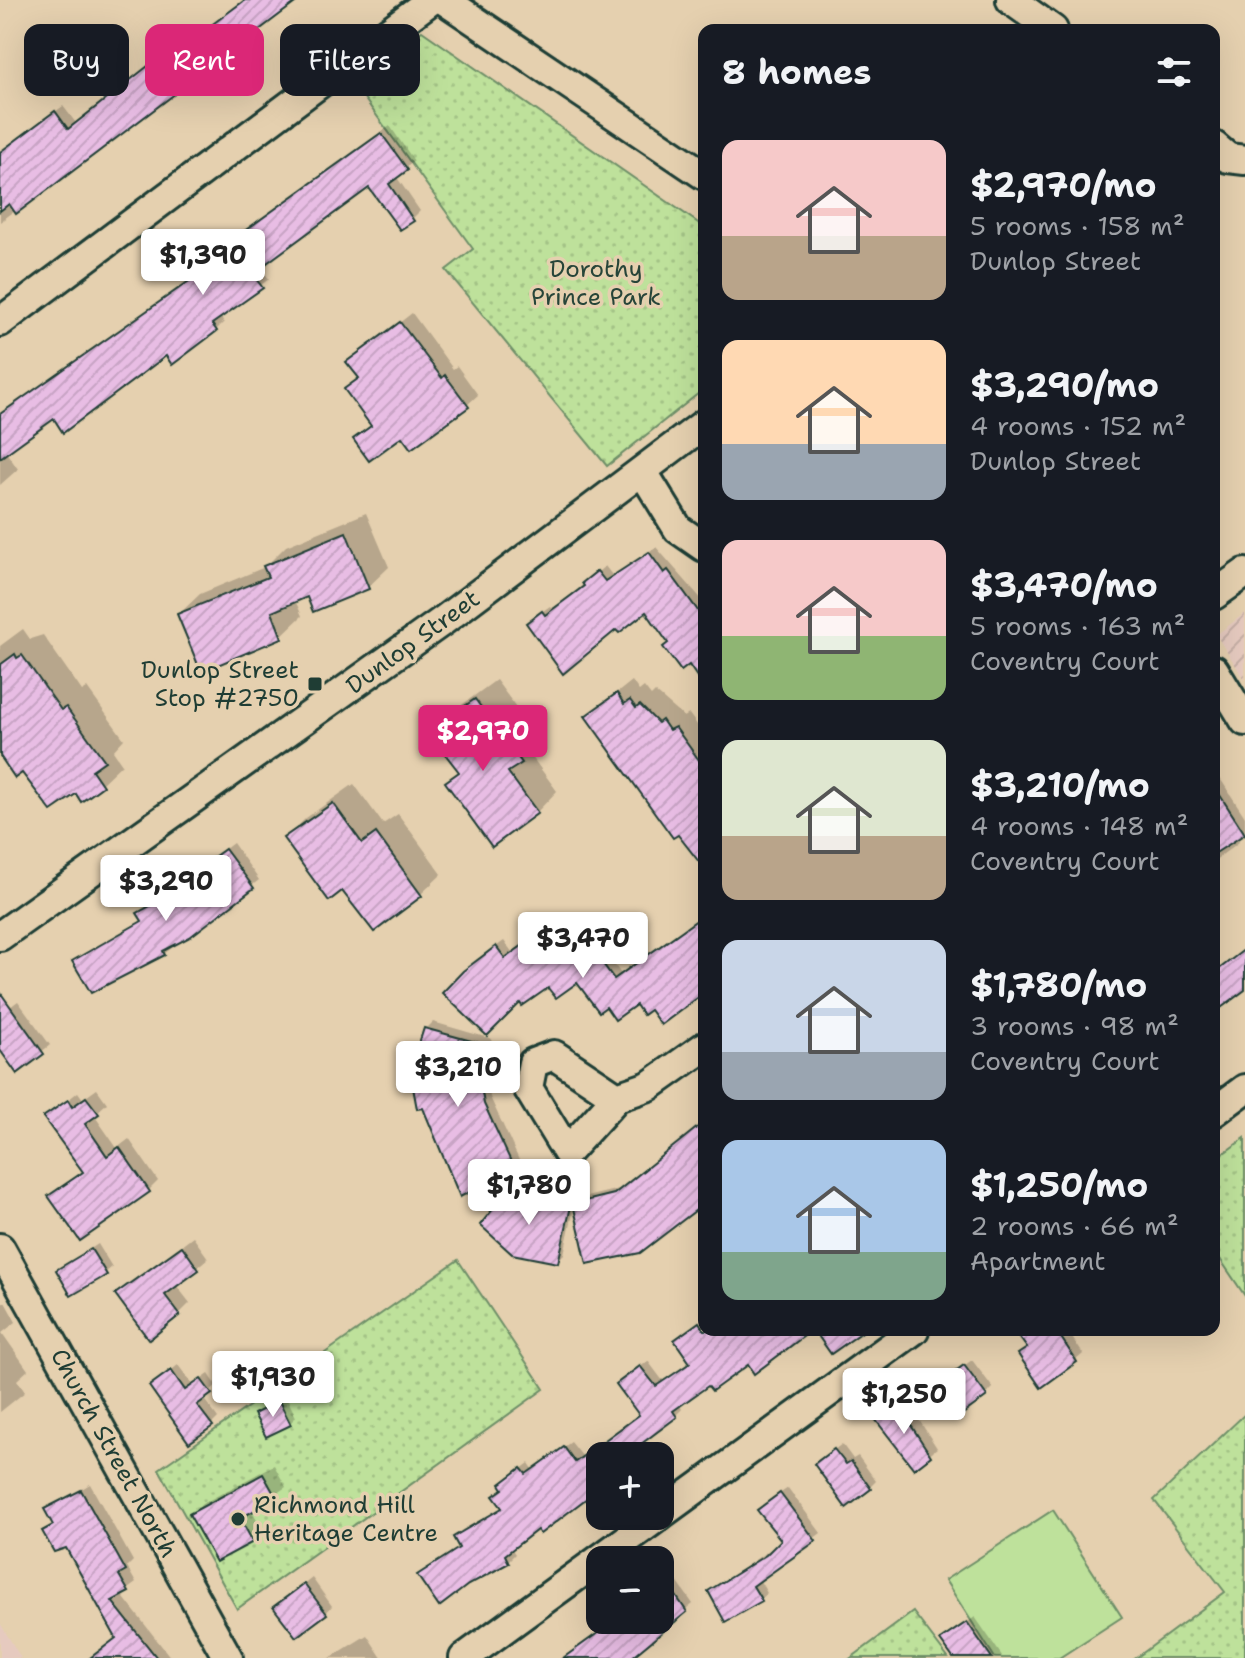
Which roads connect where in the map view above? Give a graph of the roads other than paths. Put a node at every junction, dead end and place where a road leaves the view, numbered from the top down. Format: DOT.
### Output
graph roads {
  1 [pos="431,0"];
  2 [pos="444,0"];
  3 [pos="1011,0"];
  4 [pos="1045,24"];
  5 [pos="1220,151"];
  6 [pos="1245,160"];
  7 [pos="698,171"];
  8 [pos="0,322"];
  9 [pos="698,429"];
  10 [pos="643,472"];
  11 [pos="698,543"];
  12 [pos="1245,573"];
  13 [pos="1220,591"];
  14 [pos="1220,680"];
  15 [pos="1245,721"];
  16 [pos="0,936"];
  17 [pos="698,1051"];
  18 [pos="1245,1089"];
  19 [pos="617,1097"];
  20 [pos="1220,1108"];
  21 [pos="0,1248"];
  22 [pos="906,1336"];
  23 [pos="674,1505"];
  24 [pos="640,1530"];
  25 [pos="228,1658"];
  26 [pos="464,1658"];
  1 -- 8 [label="street"];
  2 -- 7 [label="street"];
  3 -- 4 [label="street"];
  5 -- 6 [label="street"];
  9 -- 10 [label="street, Dunlop Street"];
  10 -- 11 [label="street"];
  10 -- 16 [label="street, Dunlop Street"];
  12 -- 13 [label="street"];
  14 -- 15 [label="street"];
  17 -- 19 [label="street"];
  18 -- 20 [label="street"];
  21 -- 25 [label="street, Church Street North"];
  22 -- 23 [label="street"];
  24 -- 26 [label="street"];
}
